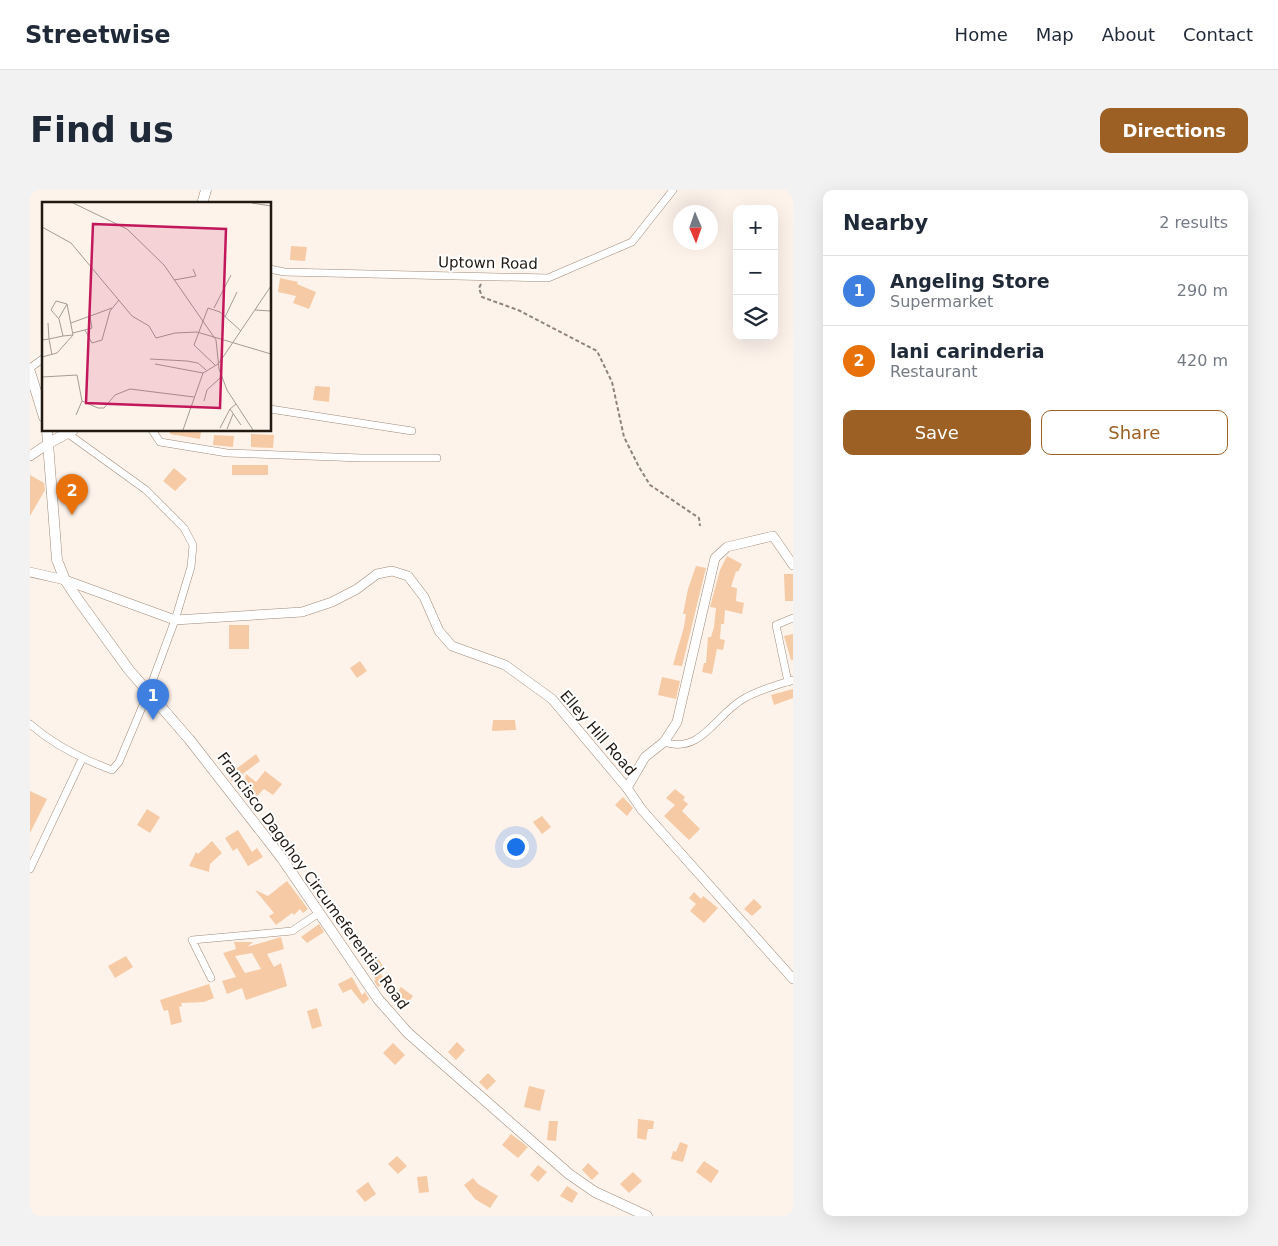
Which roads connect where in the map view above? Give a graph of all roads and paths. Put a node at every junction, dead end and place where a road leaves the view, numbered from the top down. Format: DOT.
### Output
graph roads {
  1 [pos="673,190"];
  2 [pos="271,269"];
  3 [pos="482,277"];
  4 [pos="42,359"];
  5 [pos="30,368"];
  6 [pos="30,372"];
  7 [pos="271,409"];
  8 [pos="42,411"];
  9 [pos="47,431"];
  10 [pos="153,431"];
  11 [pos="412,431"];
  12 [pos="70,432"];
  13 [pos="49,443"];
  14 [pos="30,456"];
  15 [pos="437,458"];
  16 [pos="700,526"];
  17 [pos="793,565"];
  18 [pos="30,572"];
  19 [pos="65,580"];
  20 [pos="793,618"];
  21 [pos="175,620"];
  22 [pos="790,681"];
  23 [pos="148,693"];
  24 [pos="30,724"];
  25 [pos="664,742"];
  26 [pos="82,759"];
  27 [pos="627,788"];
  28 [pos="30,868"];
  29 [pos="319,913"];
  30 [pos="211,978"];
  31 [pos="793,979"];
  32 [pos="647,1216"];
  1 -- 3 [label="street, Uptown Road"];
  2 -- 3 [label="street, Uptown Road"];
  3 -- 16 [label="path"];
  4 -- 5 [label="street"];
  6 -- 8 [label="main road"];
  7 -- 11 [label="street"];
  9 -- 13 [label="main road, Francisco Dagohoy Circumeferential Road"];
  10 -- 15 [label="street"];
  12 -- 13 [label="main road"];
  12 -- 21 [label="street"];
  13 -- 14 [label="street"];
  13 -- 19 [label="main road, Francisco Dagohoy Circumeferential Road"];
  17 -- 25 [label="street"];
  18 -- 19 [label="street, Elley Hill Road"];
  19 -- 21 [label="street, Elley Hill Road"];
  19 -- 23 [label="main road, Francisco Dagohoy Circumeferential Road"];
  20 -- 22 [label="street"];
  21 -- 23 [label="street"];
  21 -- 27 [label="street, Elley Hill Road"];
  22 -- 25 [label="street"];
  23 -- 26 [label="street"];
  23 -- 29 [label="main road, Francisco Dagohoy Circumeferential Road"];
  24 -- 26 [label="street"];
  25 -- 27 [label="street"];
  26 -- 28 [label="street"];
  27 -- 31 [label="street, Elley Hill Road"];
  29 -- 30 [label="street"];
  29 -- 32 [label="main road, Francisco Dagohoy Circumeferential Road"];
}
